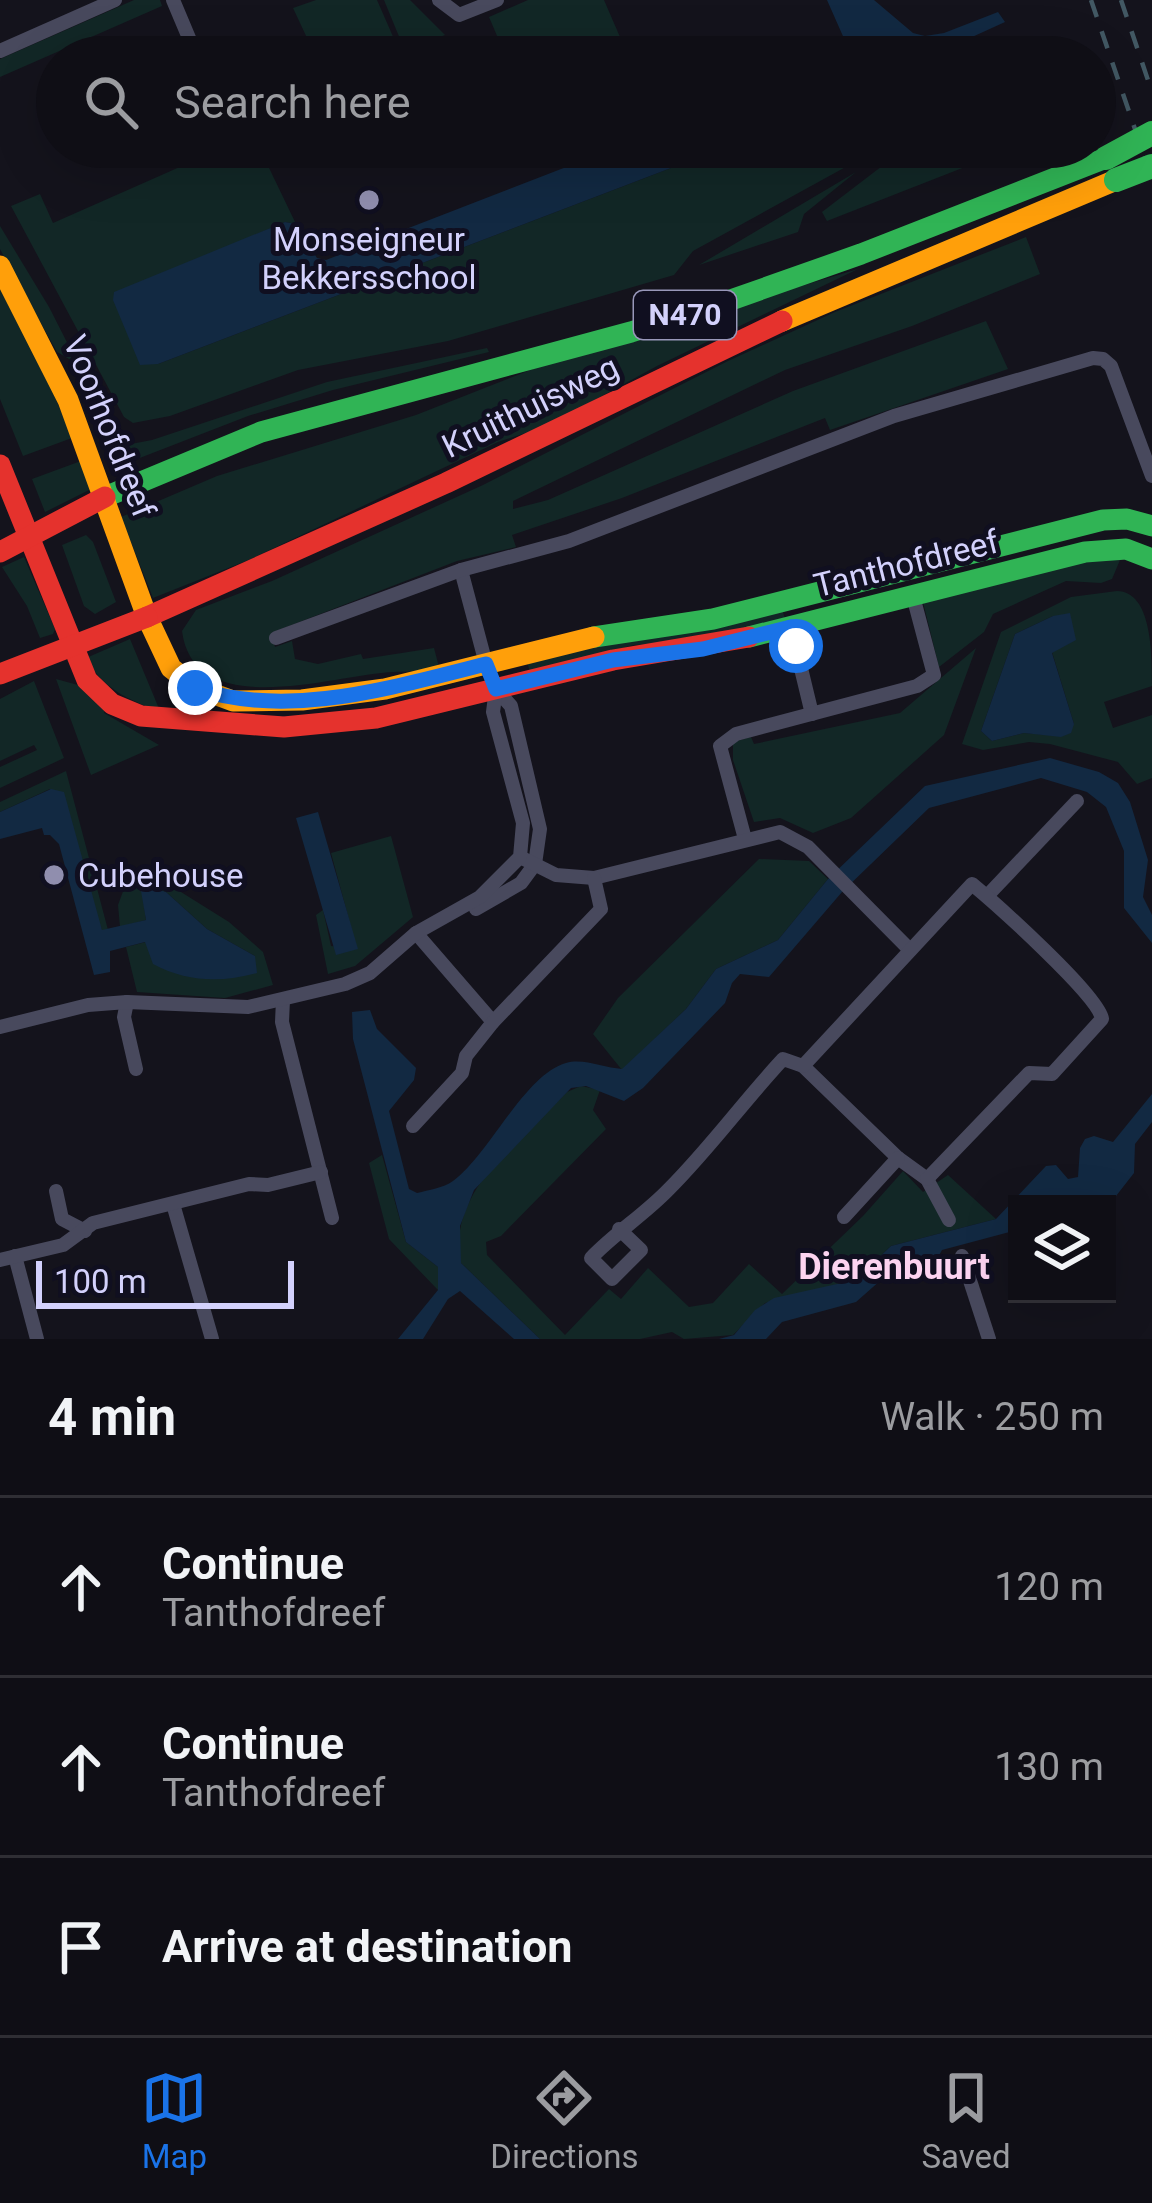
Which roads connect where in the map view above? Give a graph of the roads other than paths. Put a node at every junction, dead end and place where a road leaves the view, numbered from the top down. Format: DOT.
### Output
graph roads {
  1 [pos="115,0"];
  2 [pos="173,0"];
  3 [pos="439,0"];
  4 [pos="497,0"];
  5 [pos="188,36"];
  6 [pos="0,52"];
  7 [pos="1152,136"];
  8 [pos="1116,165"];
  9 [pos="1152,168"];
  10 [pos="1111,169"];
  11 [pos="1019,205"];
  12 [pos="0,266"];
  13 [pos="0,465"];
  14 [pos="1152,476"];
  15 [pos="105,497"];
  16 [pos="1151,524"];
  17 [pos="30,538"];
  18 [pos="0,552"];
  19 [pos="1144,555"];
  20 [pos="461,570"];
  21 [pos="915,605"];
  22 [pos="147,617"];
  23 [pos="793,636"];
  24 [pos="276,638"];
  25 [pos="72,645"];
  26 [pos="486,664"];
  27 [pos="0,674"];
  28 [pos="496,689"];
  29 [pos="812,714"];
  30 [pos="1077,801"];
  31 [pos="746,839"];
  32 [pos="520,857"];
  33 [pos="536,864"];
  34 [pos="594,878"];
  35 [pos="987,896"];
  36 [pos="460,911"];
  37 [pos="416,933"];
  38 [pos="910,950"];
  39 [pos="284,1000"];
  40 [pos="127,1002"];
  41 [pos="494,1022"];
  42 [pos="0,1027"];
  43 [pos="803,1066"];
  44 [pos="136,1069"];
  45 [pos="413,1126"];
  46 [pos="898,1158"];
  47 [pos="321,1172"];
  48 [pos="927,1179"];
  49 [pos="56,1191"];
  50 [pos="173,1204"];
  51 [pos="844,1217"];
  52 [pos="332,1218"];
  53 [pos="949,1220"];
  54 [pos="619,1229"];
  55 [pos="85,1231"];
  56 [pos="962,1256"];
  57 [pos="8,1258"];
  58 [pos="37,1339"];
  59 [pos="212,1339"];
  60 [pos="989,1339"];
  1 -- 6 [label="street"];
  2 -- 5 [label="street"];
  3 -- 4 [label="street"];
  7 -- 8 [label="main road, Kruithuisweg / N470, bridge"];
  9 -- 10 [label="main road, N470, bridge"];
  10 -- 11 [label="main road, Kruithuisweg / N470"];
  11 -- 15 [label="main road, Kruithuisweg / N470"];
  11 -- 22 [label="main road, Kruithuisweg / N470"];
  12 -- 15 [label="main road, Voorhofdreef"];
  13 -- 17 [label="main road"];
  14 -- 20 [label="street"];
  15 -- 17 [label="main road, Kruithuisweg / N470"];
  15 -- 22 [label="main road, Voorhofdreef"];
  16 -- 19 [label="street"];
  16 -- 26 [label="main road, Tanthofdreef"];
  17 -- 18 [label="main road, Kruithuisweg / N470"];
  17 -- 25 [label="main road"];
  19 -- 21 [label="main road, Tanthofdreef"];
  20 -- 24 [label="street"];
  20 -- 26 [label="street"];
  21 -- 23 [label="main road, Tanthofdreef"];
  21 -- 29 [label="street"];
  22 -- 25 [label="main road, Kruithuisweg / N470"];
  22 -- 26 [label="main road, Tanthofdreef"];
  23 -- 28 [label="main road, Tanthofdreef"];
  23 -- 29 [label="street"];
  25 -- 27 [label="main road, Kruithuisweg / N470"];
  25 -- 28 [label="main road, Tanthofdreef"];
  26 -- 28 [label="street"];
  28 -- 32 [label="street"];
  28 -- 33 [label="street"];
  29 -- 31 [label="street"];
  30 -- 35 [label="street"];
  31 -- 34 [label="street"];
  31 -- 38 [label="street"];
  32 -- 33 [label="street"];
  32 -- 36 [label="street"];
  33 -- 34 [label="street"];
  33 -- 36 [label="street"];
  34 -- 41 [label="street"];
  35 -- 38 [label="street"];
  35 -- 48 [label="street"];
  36 -- 37 [label="street"];
  37 -- 39 [label="street"];
  37 -- 41 [label="street"];
  38 -- 43 [label="street"];
  39 -- 40 [label="street"];
  39 -- 47 [label="street"];
  40 -- 42 [label="street"];
  40 -- 44 [label="street"];
  41 -- 45 [label="street"];
  43 -- 46 [label="street"];
  43 -- 54 [label="street"];
  46 -- 48 [label="street"];
  46 -- 51 [label="street"];
  47 -- 50 [label="street"];
  47 -- 52 [label="street"];
  48 -- 53 [label="street"];
  49 -- 55 [label="street"];
  50 -- 55 [label="street"];
  50 -- 59 [label="street"];
  55 -- 57 [label="street"];
  56 -- 60 [label="street"];
  57 -- 58 [label="street"];
}
